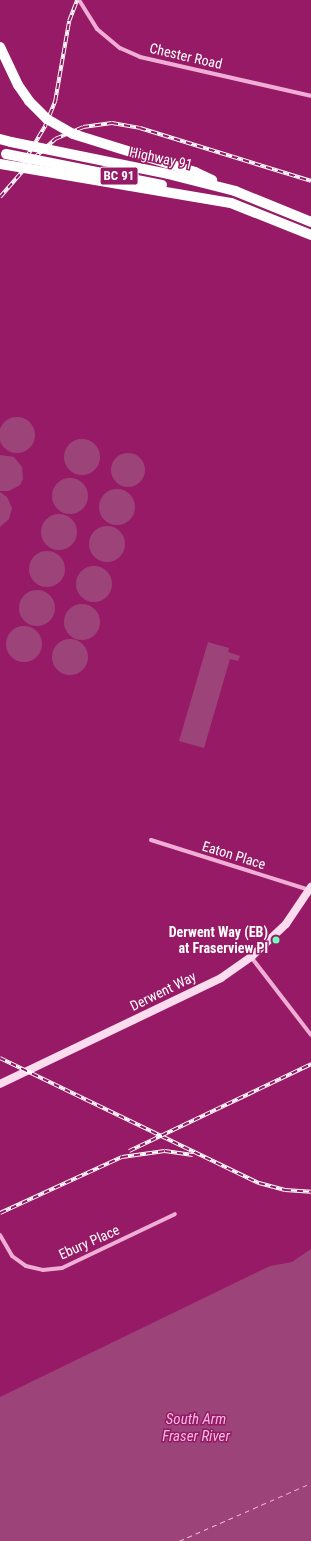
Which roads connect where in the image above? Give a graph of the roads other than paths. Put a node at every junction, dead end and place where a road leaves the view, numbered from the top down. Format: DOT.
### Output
graph roads {
  1 [pos="79,0"];
  2 [pos="0,47"];
  3 [pos="311,96"];
  4 [pos="0,139"];
  5 [pos="2,153"];
  6 [pos="0,164"];
  7 [pos="235,191"];
  8 [pos="231,203"];
  9 [pos="311,222"];
  10 [pos="311,235"];
  11 [pos="152,840"];
  12 [pos="310,889"];
  13 [pos="251,958"];
  14 [pos="311,1035"];
  15 [pos="0,1084"];
  16 [pos="175,1214"];
  17 [pos="0,1235"];
  1 -- 3 [label="street, Chester Road"];
  2 -- 7 [label="highway, bridge"];
  4 -- 7 [label="highway, Highway 91 / BC 91, bridge"];
  5 -- 8 [label="highway, BC 91, bridge"];
  6 -- 8 [label="highway, bridge"];
  7 -- 9 [label="highway, Highway 91 / BC 91"];
  8 -- 10 [label="highway, BC 91"];
  11 -- 12 [label="street, Eaton Place"];
  12 -- 13 [label="street, Derwent Way"];
  13 -- 14 [label="street"];
  13 -- 15 [label="street, Derwent Way"];
  16 -- 17 [label="street, Ebury Place"];
}
